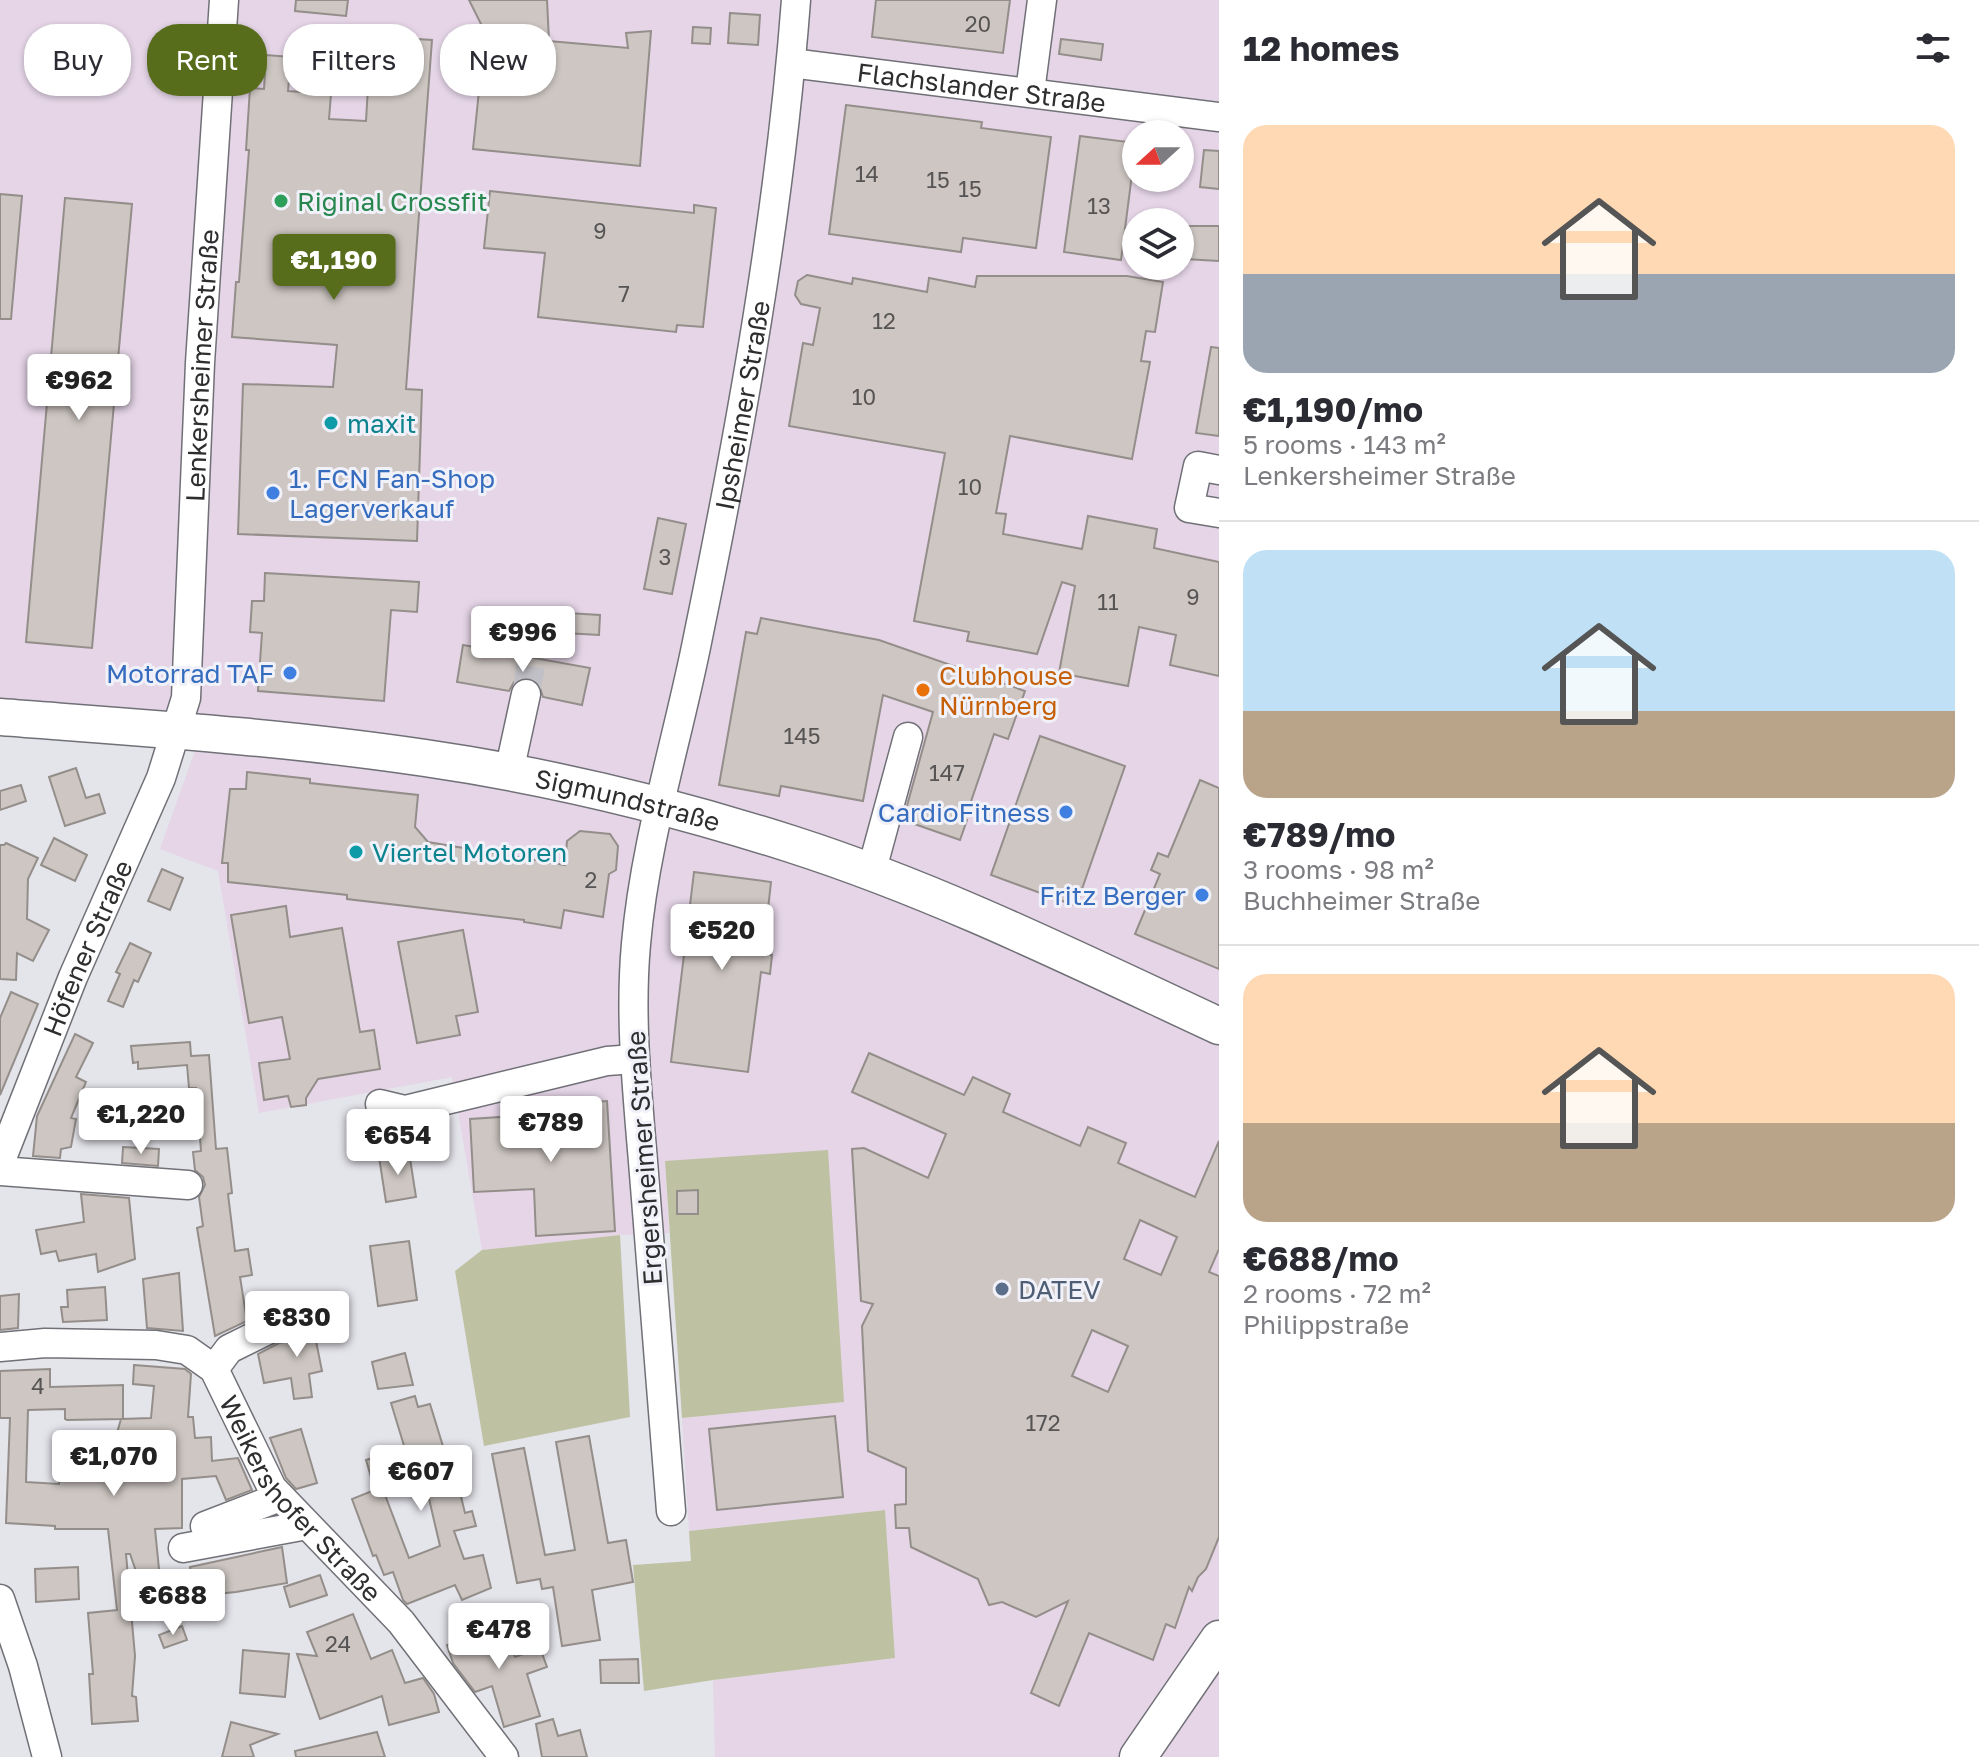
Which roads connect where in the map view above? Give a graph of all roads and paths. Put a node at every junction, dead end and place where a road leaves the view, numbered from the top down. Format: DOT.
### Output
graph roads {
  1 [pos="224,0"];
  2 [pos="796,0"];
  3 [pos="1042,0"];
  4 [pos="791,63"];
  5 [pos="1030,92"];
  6 [pos="1219,117"];
  7 [pos="1219,470"];
  8 [pos="1219,513"];
  9 [pos="526,694"];
  10 [pos="0,717"];
  11 [pos="177,732"];
  12 [pos="908,737"];
  13 [pos="509,772"];
  14 [pos="660,806"];
  15 [pos="871,873"];
  16 [pos="1219,1026"];
  17 [pos="635,1059"];
  18 [pos="380,1104"];
  19 [pos="0,1163"];
  20 [pos="0,1171"];
  21 [pos="188,1185"];
  22 [pos="300,1314"];
  23 [pos="0,1347"];
  24 [pos="214,1369"];
  25 [pos="280,1497"];
  26 [pos="671,1511"];
  27 [pos="307,1525"];
  28 [pos="205,1526"];
  29 [pos="183,1548"];
  30 [pos="0,1599"];
  31 [pos="1219,1639"];
  32 [pos="47,1757"];
  33 [pos="504,1757"];
  34 [pos="1138,1757"];
  1 -- 11 [label="street, Lenkersheimer Straße"];
  2 -- 4 [label="street, Ipsheimer Straße"];
  3 -- 5 [label="street"];
  4 -- 5 [label="street, Flachslander Straße"];
  4 -- 14 [label="street, Ipsheimer Straße"];
  5 -- 6 [label="street, Flachslander Straße"];
  7 -- 8 [label="street"];
  9 -- 13 [label="street"];
  10 -- 11 [label="main road, Sigmundstraße"];
  11 -- 13 [label="main road, Sigmundstraße"];
  11 -- 19 [label="street, Höfener Straße"];
  12 -- 15 [label="street"];
  13 -- 14 [label="main road, Sigmundstraße"];
  14 -- 15 [label="main road, Sigmundstraße"];
  14 -- 17 [label="street, Ergersheimer Straße"];
  15 -- 16 [label="main road, Sigmundstraße"];
  17 -- 18 [label="street"];
  17 -- 26 [label="street, Ergersheimer Straße"];
  20 -- 21 [label="street"];
  22 -- 24 [label="street"];
  23 -- 24 [label="street, Weikershofer Straße"];
  24 -- 25 [label="street, Weikershofer Straße"];
  25 -- 27 [label="street, Weikershofer Straße"];
  25 -- 28 [label="street"];
  27 -- 29 [label="street"];
  27 -- 33 [label="street, Weikershofer Straße"];
  30 -- 32 [label="street"];
  31 -- 34 [label="main road"];
}
